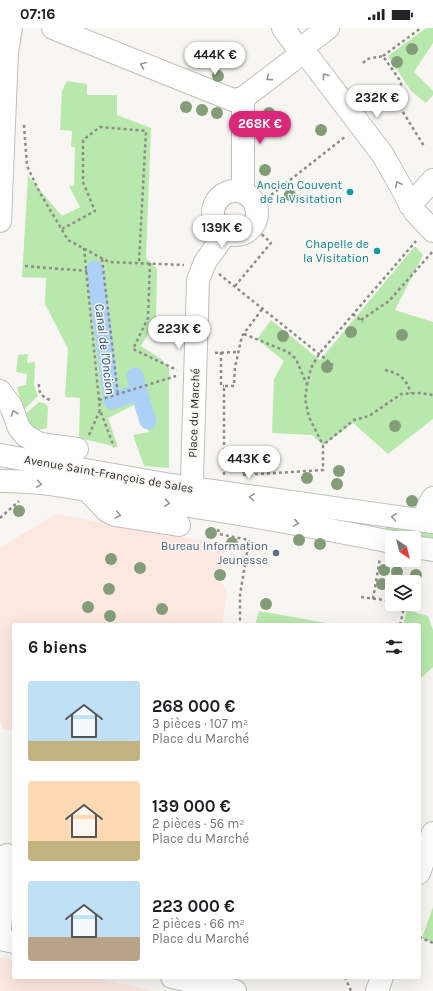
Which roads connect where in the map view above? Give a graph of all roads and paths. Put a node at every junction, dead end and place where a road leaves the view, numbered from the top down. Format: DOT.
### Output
graph roads {
  1 [pos="10,28"];
  2 [pos="53,28"];
  3 [pos="283,28"];
  4 [pos="328,28"];
  5 [pos="421,28"];
  6 [pos="0,33"];
  7 [pos="301,52"];
  8 [pos="383,56"];
  9 [pos="363,63"];
  10 [pos="243,98"];
  11 [pos="360,125"];
  12 [pos="424,146"];
  13 [pos="27,166"];
  14 [pos="433,180"];
  15 [pos="410,205"];
  16 [pos="251,208"];
  17 [pos="0,221"];
  18 [pos="62,228"];
  19 [pos="226,233"];
  20 [pos="424,236"];
  21 [pos="84,248"];
  22 [pos="433,251"];
  23 [pos="102,258"];
  24 [pos="139,262"];
  25 [pos="150,263"];
  26 [pos="204,264"];
  27 [pos="25,266"];
  28 [pos="86,271"];
  29 [pos="235,286"];
  30 [pos="263,308"];
  31 [pos="353,314"];
  32 [pos="244,334"];
  33 [pos="222,352"];
  34 [pos="238,352"];
  35 [pos="215,353"];
  36 [pos="319,354"];
  37 [pos="333,365"];
  38 [pos="385,370"];
  39 [pos="39,384"];
  40 [pos="307,385"];
  41 [pos="224,386"];
  42 [pos="0,391"];
  43 [pos="411,393"];
  44 [pos="118,395"];
  45 [pos="433,395"];
  46 [pos="50,400"];
  47 [pos="99,400"];
  48 [pos="100,410"];
  49 [pos="82,445"];
  50 [pos="323,445"];
  51 [pos="114,447"];
  52 [pos="0,455"];
  53 [pos="239,475"];
  54 [pos="217,476"];
  55 [pos="224,476"];
  56 [pos="232,476"];
  57 [pos="223,480"];
  58 [pos="0,481"];
  59 [pos="88,491"];
  60 [pos="190,497"];
  61 [pos="433,498"];
  62 [pos="429,521"];
  63 [pos="216,522"];
  64 [pos="179,525"];
  65 [pos="385,541"];
  66 [pos="421,547"];
  67 [pos="385,549"];
  68 [pos="433,550"];
  69 [pos="361,597"];
  70 [pos="373,599"];
  71 [pos="385,600"];
  72 [pos="403,611"];
  73 [pos="240,623"];
  74 [pos="400,623"];
  75 [pos="428,844"];
  76 [pos="7,856"];
  77 [pos="421,867"];
  78 [pos="0,928"];
  79 [pos="421,938"];
  80 [pos="0,939"];
  81 [pos="12,942"];
  82 [pos="433,943"];
  83 [pos="170,979"];
  84 [pos="180,979"];
  85 [pos="346,979"];
  86 [pos="381,979"];
  87 [pos="167,991"];
  88 [pos="235,991"];
  89 [pos="351,991"];
  90 [pos="377,991"];
  1 -- 6 [label="street"];
  1 -- 17 [label="street"];
  10 -- 2 [label="street, one-way"];
  3 -- 7 [label="street"];
  4 -- 7 [label="street"];
  5 -- 8 [label="path"];
  7 -- 10 [label="street, one-way"];
  11 -- 7 [label="street, one-way"];
  8 -- 9 [label="path"];
  8 -- 12 [label="path"];
  10 -- 16 [label="street"];
  15 -- 11 [label="street, one-way"];
  11 -- 16 [label="path"];
  13 -- 18 [label="path"];
  14 -- 15 [label="street"];
  15 -- 20 [label="street"];
  16 -- 19 [label="street"];
  16 -- 19 [label="street"];
  16 -- 29 [label="path"];
  18 -- 21 [label="path"];
  18 -- 24 [label="path"];
  19 -- 26 [label="street, Place du Marché"];
  20 -- 31 [label="path"];
  21 -- 23 [label="path"];
  21 -- 28 [label="path"];
  22 -- 31 [label="path"];
  23 -- 24 [label="path"];
  23 -- 44 [label="path"];
  24 -- 25 [label="path"];
  25 -- 26 [label="path"];
  25 -- 44 [label="path"];
  26 -- 29 [label="path"];
  26 -- 60 [label="street, Place du Marché"];
  27 -- 28 [label="path"];
  28 -- 47 [label="path"];
  29 -- 30 [label="path"];
  30 -- 32 [label="path"];
  30 -- 36 [label="path"];
  31 -- 36 [label="path"];
  32 -- 34 [label="path"];
  32 -- 40 [label="path"];
  33 -- 34 [label="path"];
  33 -- 35 [label="path"];
  33 -- 41 [label="path"];
  34 -- 41 [label="path"];
  36 -- 37 [label="path"];
  36 -- 40 [label="path"];
  38 -- 43 [label="path"];
  39 -- 46 [label="path"];
  40 -- 50 [label="path"];
  41 -- 55 [label="path"];
  49 -- 42 [label="street, one-way"];
  43 -- 45 [label="path"];
  43 -- 50 [label="path"];
  44 -- 47 [label="path"];
  47 -- 48 [label="path"];
  48 -- 49 [label="path"];
  48 -- 51 [label="path"];
  50 -- 53 [label="path"];
  52 -- 60 [label="street, Avenue Saint-François de Sales"];
  54 -- 55 [label="path"];
  55 -- 56 [label="path"];
  55 -- 57 [label="path"];
  58 -- 59 [label="street, Avenue Saint-François de Sales, one-way"];
  59 -- 60 [label="street, Avenue Saint-François de Sales, one-way"];
  59 -- 64 [label="street, one-way"];
  62 -- 60 [label="street, Avenue Saint-François de Sales, one-way"];
  60 -- 65 [label="street, Avenue Saint-François de Sales, one-way"];
  61 -- 62 [label="street"];
  63 -- 73 [label="path"];
  66 -- 68 [label="street"];
  67 -- 70 [label="path"];
  69 -- 70 [label="path"];
  70 -- 71 [label="path"];
  72 -- 74 [label="path"];
  75 -- 77 [label="street"];
  76 -- 78 [label="street"];
  79 -- 82 [label="path"];
  80 -- 81 [label="street"];
  83 -- 87 [label="street"];
  84 -- 88 [label="street"];
  85 -- 89 [label="path"];
  86 -- 90 [label="street"];
}
